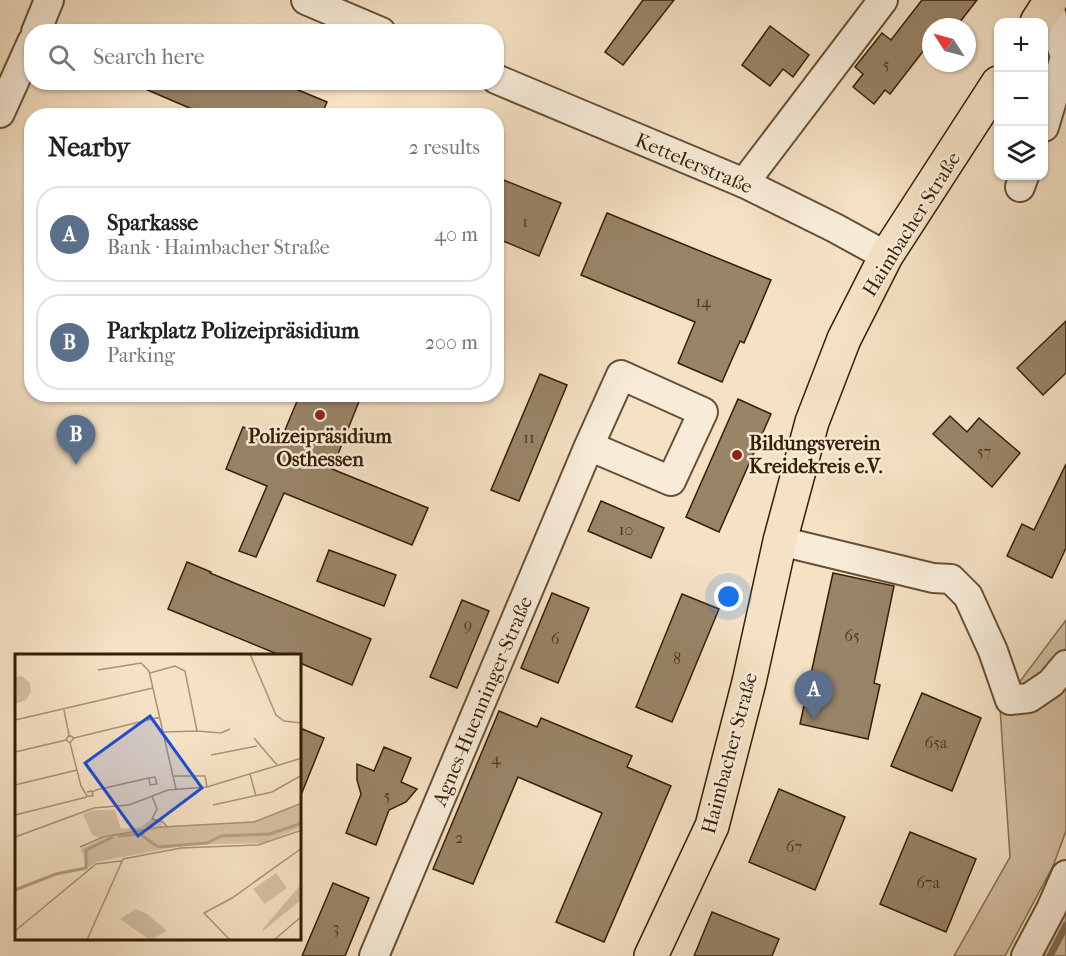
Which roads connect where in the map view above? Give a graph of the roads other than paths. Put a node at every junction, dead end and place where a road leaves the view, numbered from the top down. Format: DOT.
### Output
graph roads {
  1 [pos="49,0"];
  2 [pos="306,0"];
  3 [pos="883,0"];
  4 [pos="1045,9"];
  5 [pos="39,24"];
  6 [pos="362,24"];
  7 [pos="24,60"];
  8 [pos="504,83"];
  9 [pos="994,91"];
  10 [pos="0,113"];
  11 [pos="1044,126"];
  12 [pos="744,183"];
  13 [pos="886,256"];
  14 [pos="589,446"];
  15 [pos="780,541"];
  16 [pos="1066,664"];
  17 [pos="1066,875"];
  18 [pos="374,956"];
  19 [pos="651,956"];
  20 [pos="1026,956"];
  1 -- 5 [label="street"];
  2 -- 6 [label="street"];
  3 -- 12 [label="street"];
  4 -- 11 [label="street"];
  7 -- 10 [label="street"];
  8 -- 12 [label="street, Kettelerstraße"];
  9 -- 13 [label="main road, Haimbacher Straße"];
  12 -- 13 [label="street, Kettelerstraße"];
  13 -- 15 [label="main road, Haimbacher Straße"];
  14 -- 18 [label="street, Agnes-Huenninger-Straße"];
  15 -- 16 [label="street"];
  15 -- 19 [label="main road, Haimbacher Straße"];
  17 -- 20 [label="street"];
}
